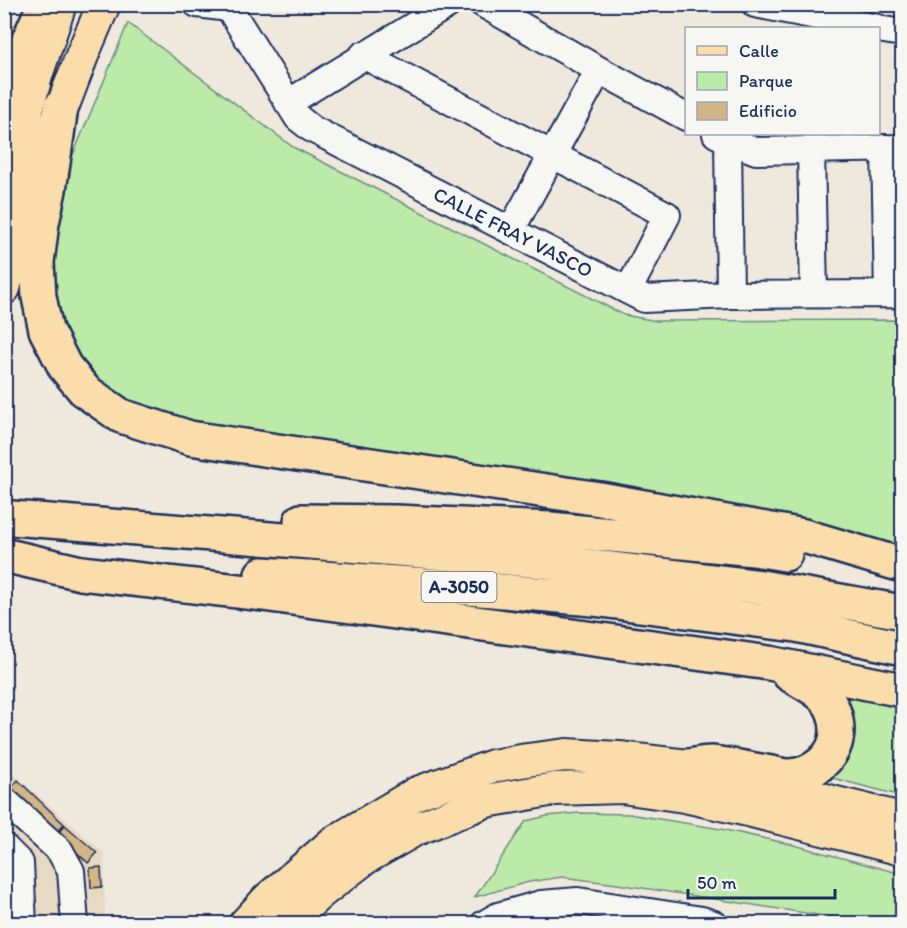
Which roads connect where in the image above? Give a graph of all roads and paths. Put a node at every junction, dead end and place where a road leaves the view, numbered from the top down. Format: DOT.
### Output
graph roads {
  1 [pos="45,4"];
  2 [pos="60,4"];
  3 [pos="104,4"];
  4 [pos="197,4"];
  5 [pos="448,4"];
  6 [pos="483,4"];
  7 [pos="755,4"];
  8 [pos="232,6"];
  9 [pos="869,23"];
  10 [pos="903,33"];
  11 [pos="363,55"];
  12 [pos="599,70"];
  13 [pos="288,103"];
  14 [pos="4,104"];
  15 [pos="61,107"];
  16 [pos="685,116"];
  17 [pos="722,137"];
  18 [pos="858,141"];
  19 [pos="894,148"];
  20 [pos="811,150"];
  21 [pos="552,155"];
  22 [pos="4,194"];
  23 [pos="511,230"];
  24 [pos="4,288"];
  25 [pos="628,291"];
  26 [pos="814,294"];
  27 [pos="895,294"];
  28 [pos="730,295"];
  29 [pos="12,518"];
  30 [pos="120,527"];
  31 [pos="903,565"];
  32 [pos="903,573"];
  33 [pos="903,612"];
  34 [pos="903,648"];
  35 [pos="769,663"];
  36 [pos="903,690"];
  37 [pos="688,766"];
  38 [pos="4,800"];
  39 [pos="903,819"];
  40 [pos="4,847"];
  41 [pos="903,849"];
  42 [pos="24,924"];
  43 [pos="75,924"];
  44 [pos="245,924"];
  45 [pos="286,924"];
  46 [pos="484,924"];
  47 [pos="714,924"];
  1 -- 14 [label="highway"];
  2 -- 22 [label="main road"];
  3 -- 15 [label="main road"];
  4 -- 8 [label="street, CALLE FRAY VASCO"];
  5 -- 11 [label="street"];
  6 -- 12 [label="street"];
  7 -- 9 [label="street"];
  8 -- 13 [label="street, CALLE FRAY VASCO"];
  9 -- 10 [label="street"];
  11 -- 13 [label="street"];
  11 -- 21 [label="street"];
  12 -- 16 [label="street"];
  12 -- 21 [label="street"];
  13 -- 23 [label="street, CALLE FRAY VASCO"];
  15 -- 24 [label="main road"];
  15 -- 31 [label="highway"];
  17 -- 20 [label="street"];
  17 -- 28 [label="street"];
  18 -- 19 [label="street"];
  18 -- 20 [label="street"];
  19 -- 27 [label="street"];
  20 -- 26 [label="street"];
  21 -- 23 [label="street"];
  21 -- 25 [label="street"];
  23 -- 25 [label="street, CALLE FRAY VASCO"];
  25 -- 28 [label="street, CALLE FRAY VASCO"];
  26 -- 27 [label="street, CALLE FRAY VASCO"];
  26 -- 28 [label="street, CALLE FRAY VASCO"];
  29 -- 30 [label="highway, A-3050"];
  30 -- 32 [label="highway"];
  30 -- 33 [label="highway, A-3050"];
  34 -- 35 [label="highway, A-3050"];
  35 -- 36 [label="highway"];
  35 -- 37 [label="highway"];
  37 -- 39 [label="main road"];
  37 -- 44 [label="main road"];
  38 -- 43 [label="street"];
  40 -- 42 [label="street"];
  41 -- 45 [label="main road"];
  46 -- 47 [label="street"];
}
